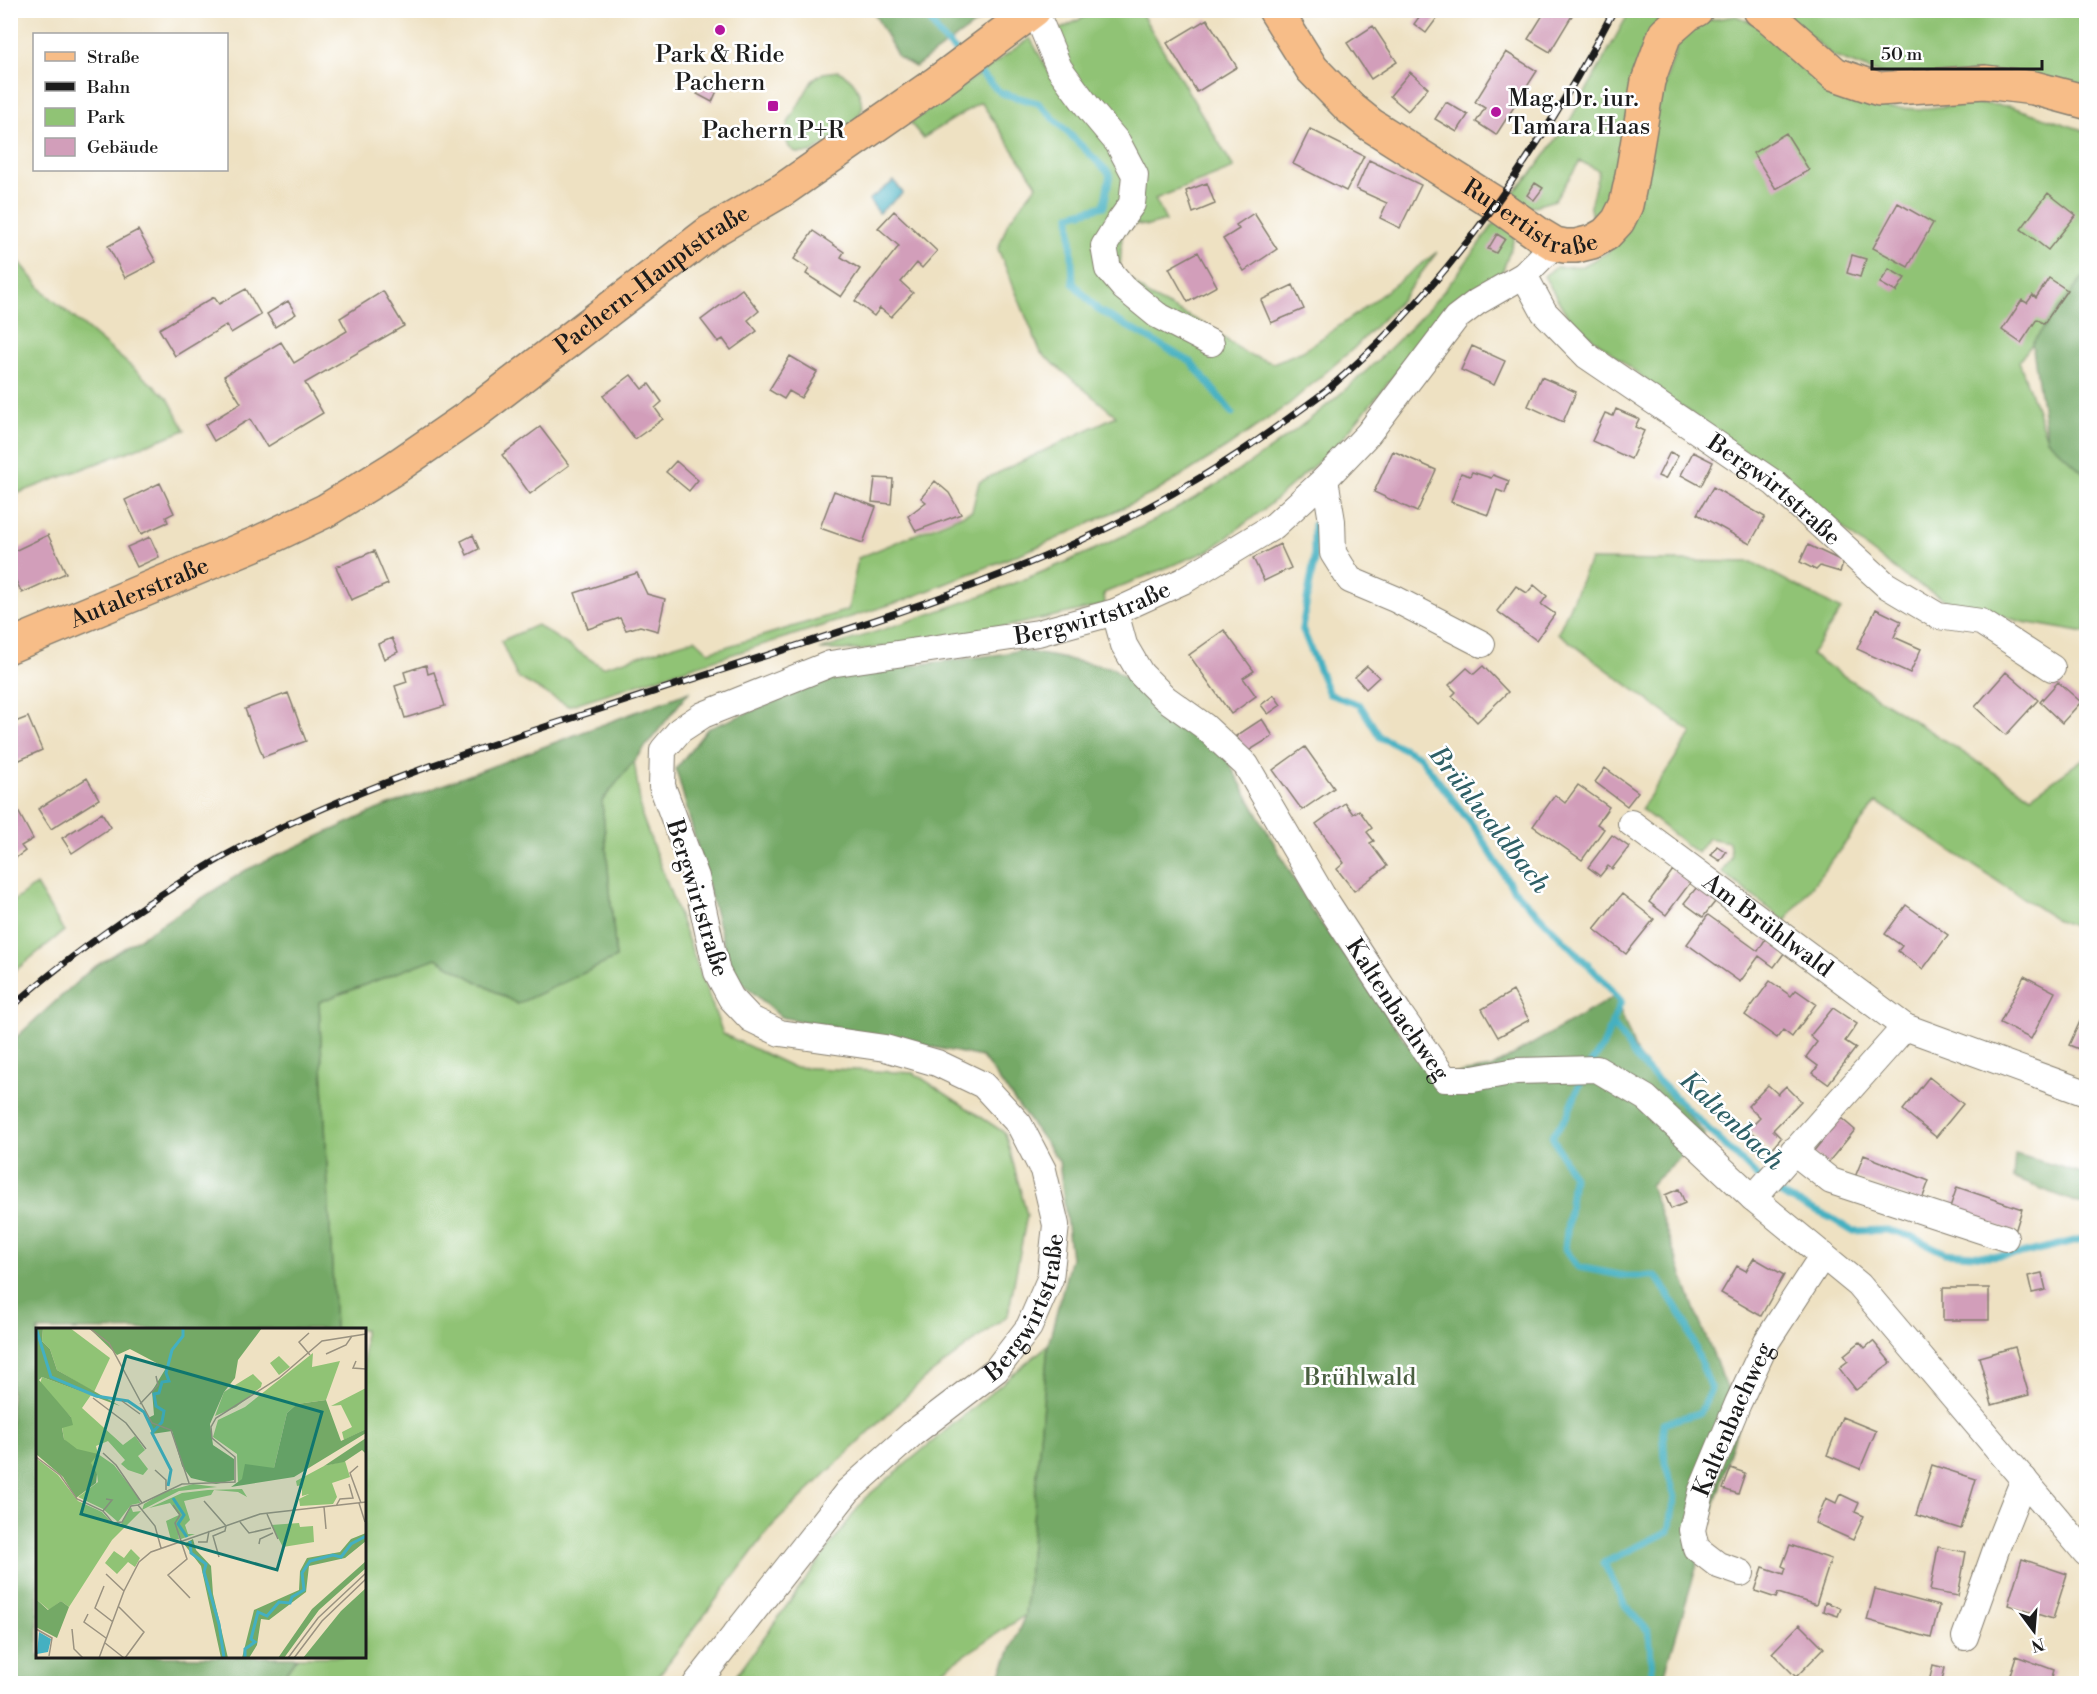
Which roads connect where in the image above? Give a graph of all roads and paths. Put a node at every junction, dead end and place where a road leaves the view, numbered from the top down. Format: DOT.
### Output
graph roads {
  1 [pos="1035,10"];
  2 [pos="1275,10"];
  3 [pos="1696,10"];
  4 [pos="1760,10"];
  5 [pos="2086,102"];
  6 [pos="1556,244"];
  7 [pos="1524,275"];
  8 [pos="1211,344"];
  9 [pos="1325,479"];
  10 [pos="266,539"];
  11 [pos="1115,612"];
  12 [pos="1482,644"];
  13 [pos="10,646"];
  14 [pos="2052,668"];
  15 [pos="1631,823"];
  16 [pos="1905,1027"];
  17 [pos="2086,1093"];
  18 [pos="1794,1151"];
  19 [pos="1753,1198"];
  20 [pos="2005,1238"];
  21 [pos="1822,1255"];
  22 [pos="2024,1479"];
  23 [pos="2086,1553"];
  24 [pos="1741,1573"];
  25 [pos="1965,1637"];
  26 [pos="696,1683"];
  1 -- 8 [label="street"];
  1 -- 10 [label="main road, Pachern-Hauptstraße"];
  2 -- 6 [label="main road, Rupertistraße"];
  3 -- 6 [label="main road, Rupertistraße"];
  4 -- 5 [label="main road"];
  6 -- 7 [label="street, Bergwirtstraße"];
  7 -- 9 [label="street, Bergwirtstraße"];
  7 -- 14 [label="street, Bergwirtstraße"];
  9 -- 11 [label="street, Bergwirtstraße"];
  9 -- 12 [label="street"];
  10 -- 13 [label="main road, Autalerstraße"];
  11 -- 19 [label="street, Kaltenbachweg"];
  11 -- 26 [label="street, Bergwirtstraße"];
  15 -- 16 [label="street, Am Brühlwald"];
  16 -- 17 [label="street, Am Brühlwald"];
  16 -- 18 [label="street"];
  18 -- 19 [label="street"];
  18 -- 20 [label="street"];
  19 -- 21 [label="street, Kaltenbachweg"];
  21 -- 22 [label="street, Kaltenbachweg"];
  21 -- 24 [label="street, Kaltenbachweg"];
  22 -- 23 [label="street, Kaltenbachweg"];
  22 -- 25 [label="street"];
}
